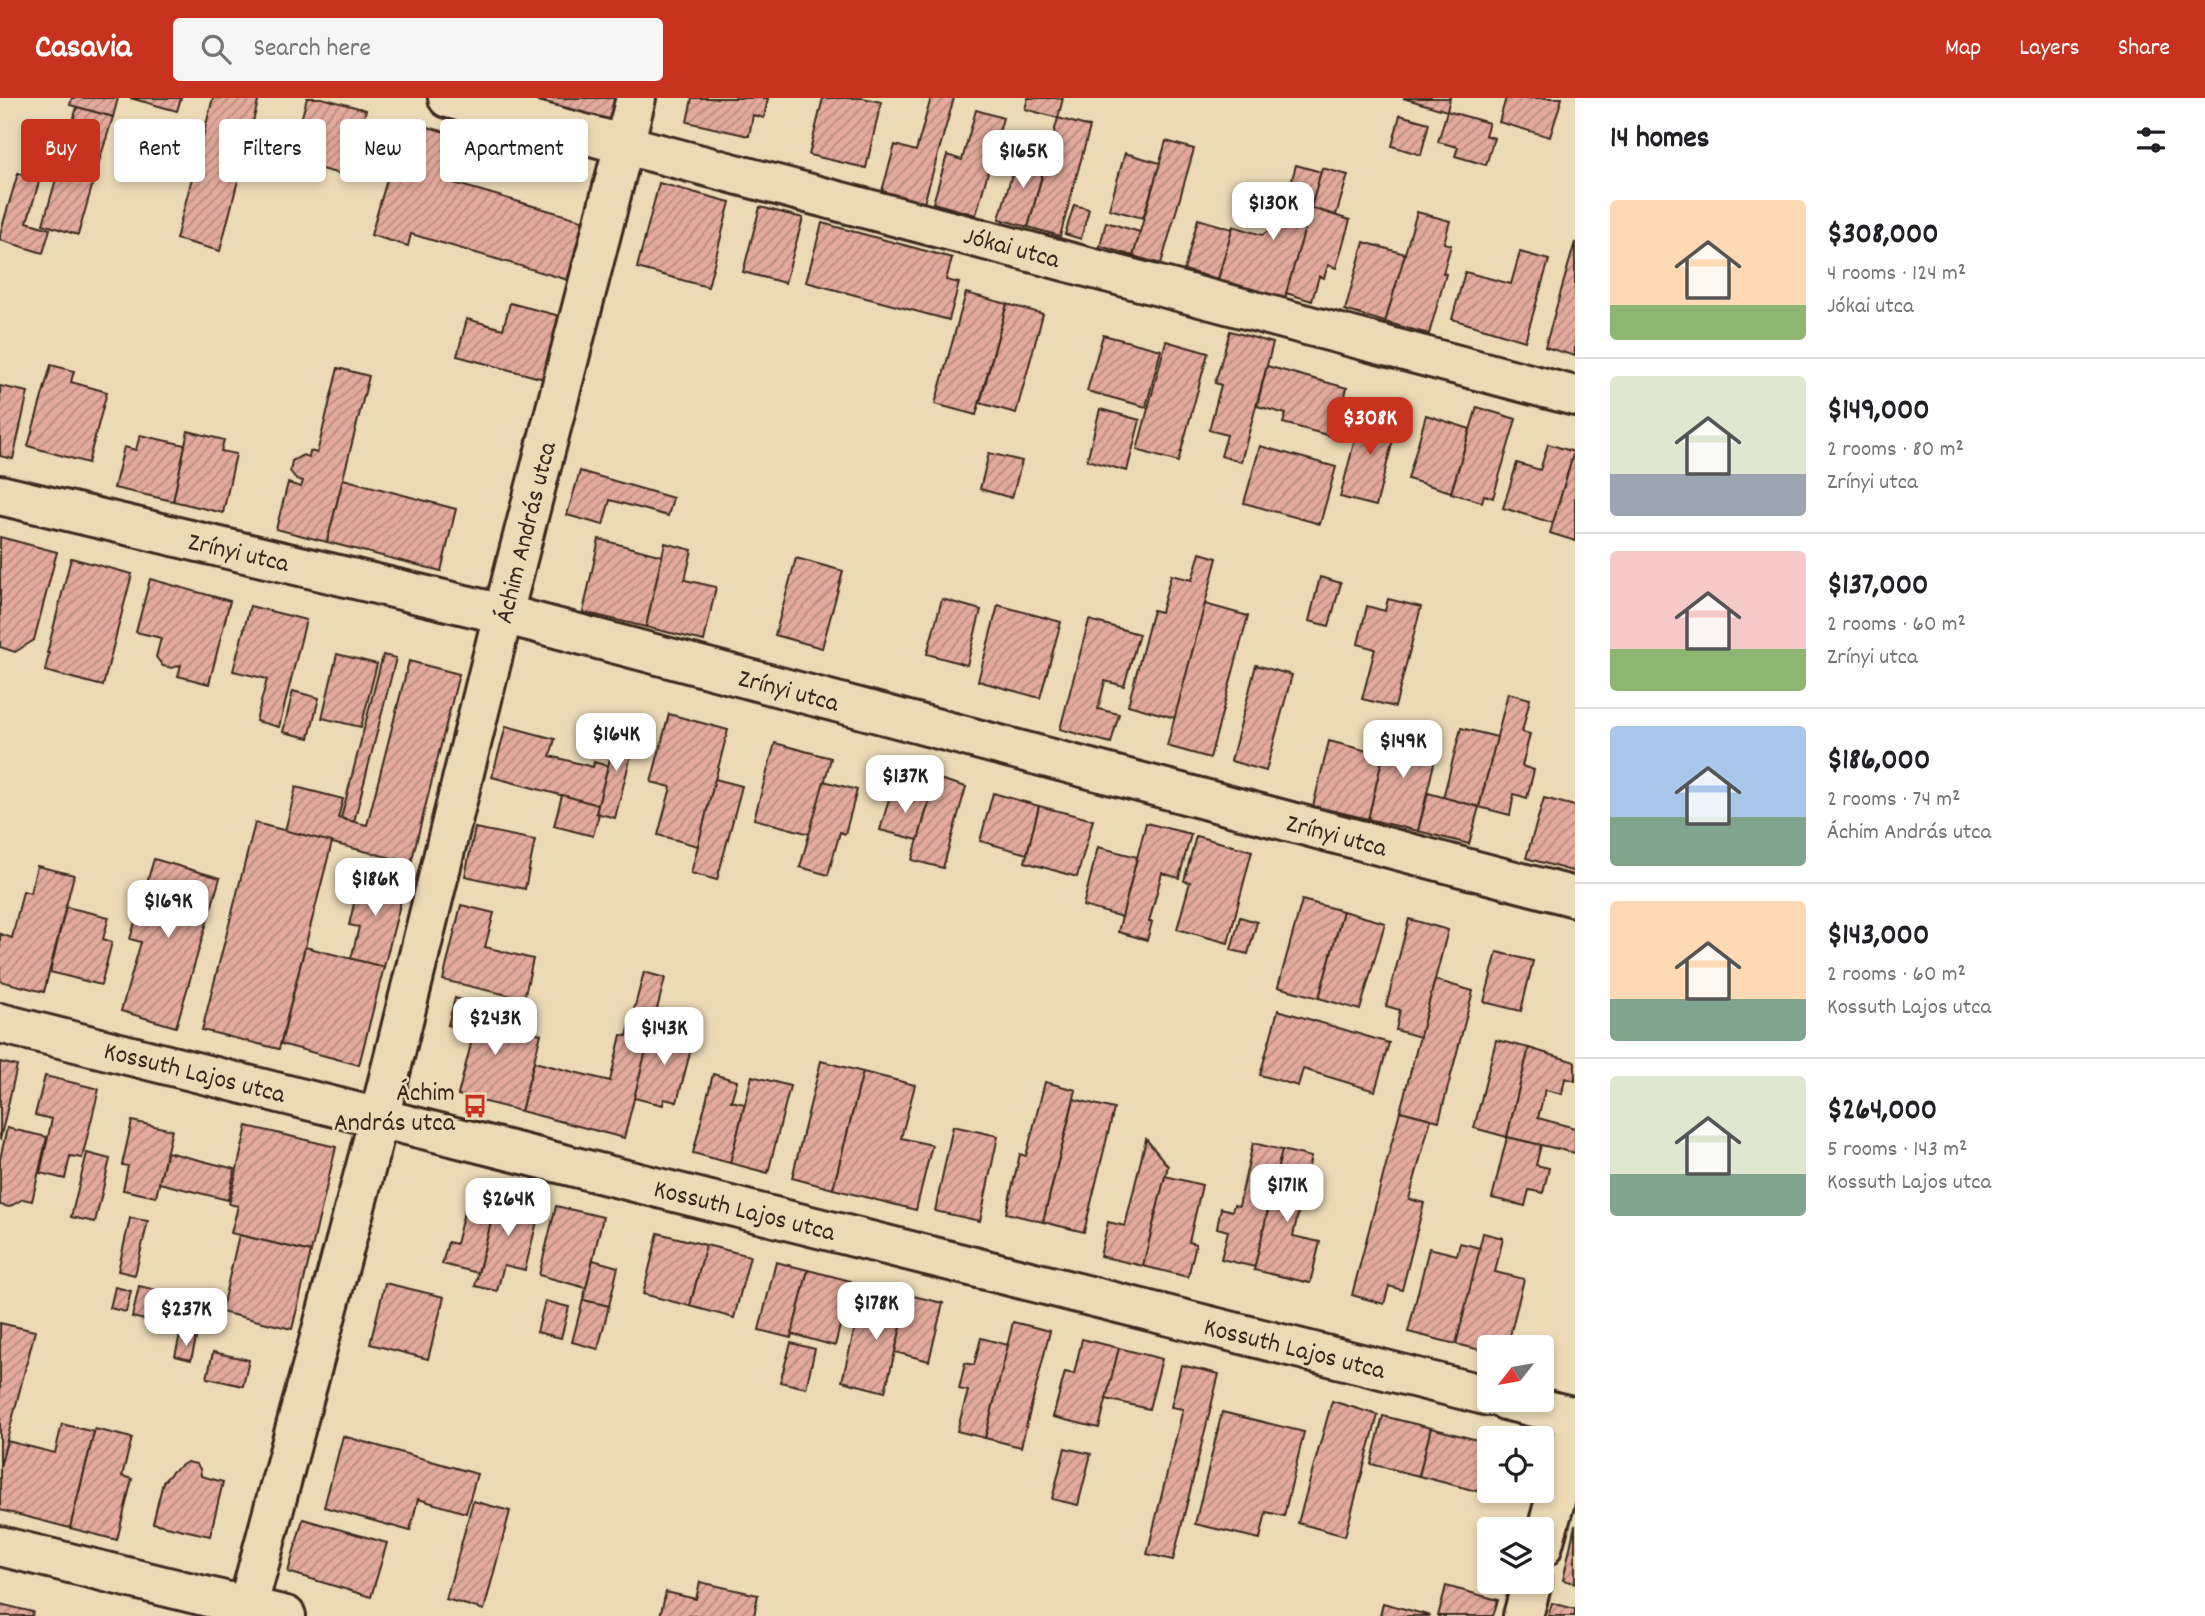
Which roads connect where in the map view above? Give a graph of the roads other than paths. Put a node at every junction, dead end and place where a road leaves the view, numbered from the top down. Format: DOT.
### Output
graph roads {
  1 [pos="448,98"];
  2 [pos="636,98"];
  3 [pos="624,143"];
  4 [pos="1575,396"];
  5 [pos="0,495"];
  6 [pos="503,614"];
  7 [pos="1575,897"];
  8 [pos="0,1023"];
  9 [pos="379,1118"];
  10 [pos="1477,1393"];
  11 [pos="1552,1412"];
  12 [pos="1575,1418"];
  13 [pos="1575,1428"];
  14 [pos="1551,1517"];
  15 [pos="0,1546"];
  16 [pos="1529,1594"];
  17 [pos="247,1611"];
  18 [pos="286,1616"];
  19 [pos="1523,1616"];
  1 -- 3 [label="street, Jókai utca"];
  2 -- 3 [label="street, Áchim András utca"];
  3 -- 4 [label="street, Jókai utca"];
  3 -- 6 [label="street, Áchim András utca"];
  5 -- 6 [label="street, Zrínyi utca"];
  6 -- 7 [label="street, Zrínyi utca"];
  6 -- 9 [label="street, Áchim András utca"];
  8 -- 9 [label="street, Kossuth Lajos utca"];
  9 -- 10 [label="street, Kossuth Lajos utca"];
  9 -- 17 [label="street, Áchim András utca"];
  11 -- 12 [label="street"];
  13 -- 14 [label="street"];
  15 -- 17 [label="street"];
  16 -- 19 [label="street"];
  17 -- 18 [label="street"];
}
